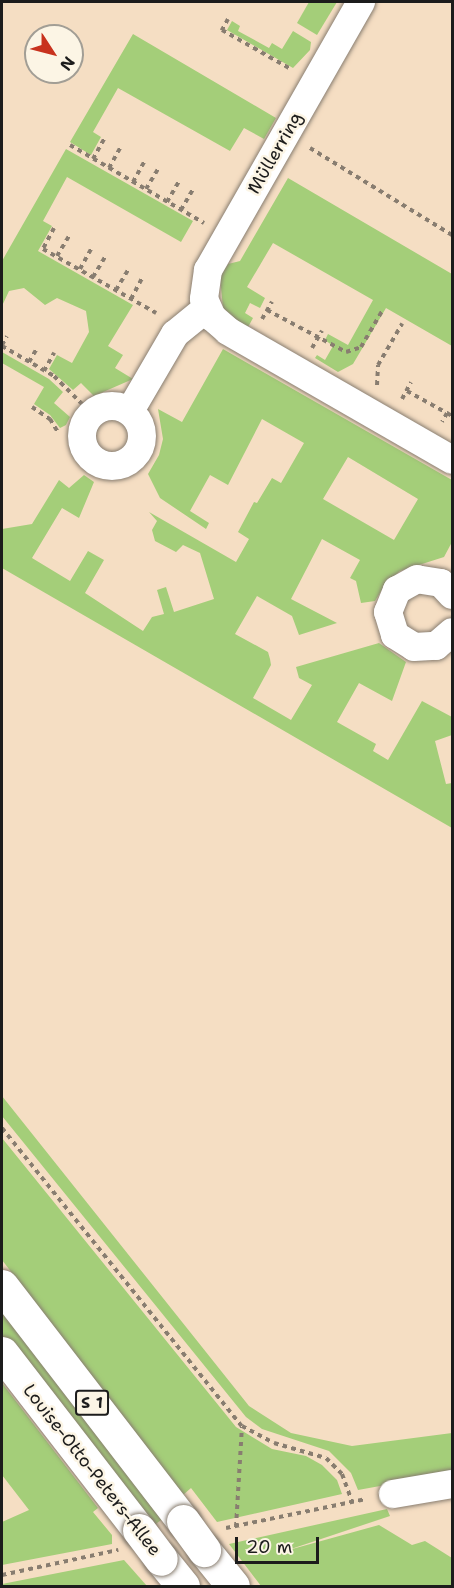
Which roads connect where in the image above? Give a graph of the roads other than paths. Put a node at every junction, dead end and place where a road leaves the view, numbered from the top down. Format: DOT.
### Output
graph roads {
  1 [pos="361,2"];
  2 [pos="207,308"];
  3 [pos="130,411"];
  4 [pos="453,460"];
  5 [pos="449,580"];
  6 [pos="453,632"];
  7 [pos="2,1286"];
  8 [pos="2,1353"];
  9 [pos="453,1484"];
  10 [pos="393,1494"];
  11 [pos="183,1587"];
  12 [pos="234,1587"];
  1 -- 2 [label="street, Müllerring"];
  2 -- 3 [label="street"];
  2 -- 4 [label="street"];
  3 -- 3 [label="street"];
  5 -- 6 [label="street"];
  7 -- 12 [label="main road, S 1, bridge"];
  8 -- 11 [label="main road, Louise-Otto-Peters-Allee / S 1, bridge"];
  9 -- 10 [label="street"];
}
